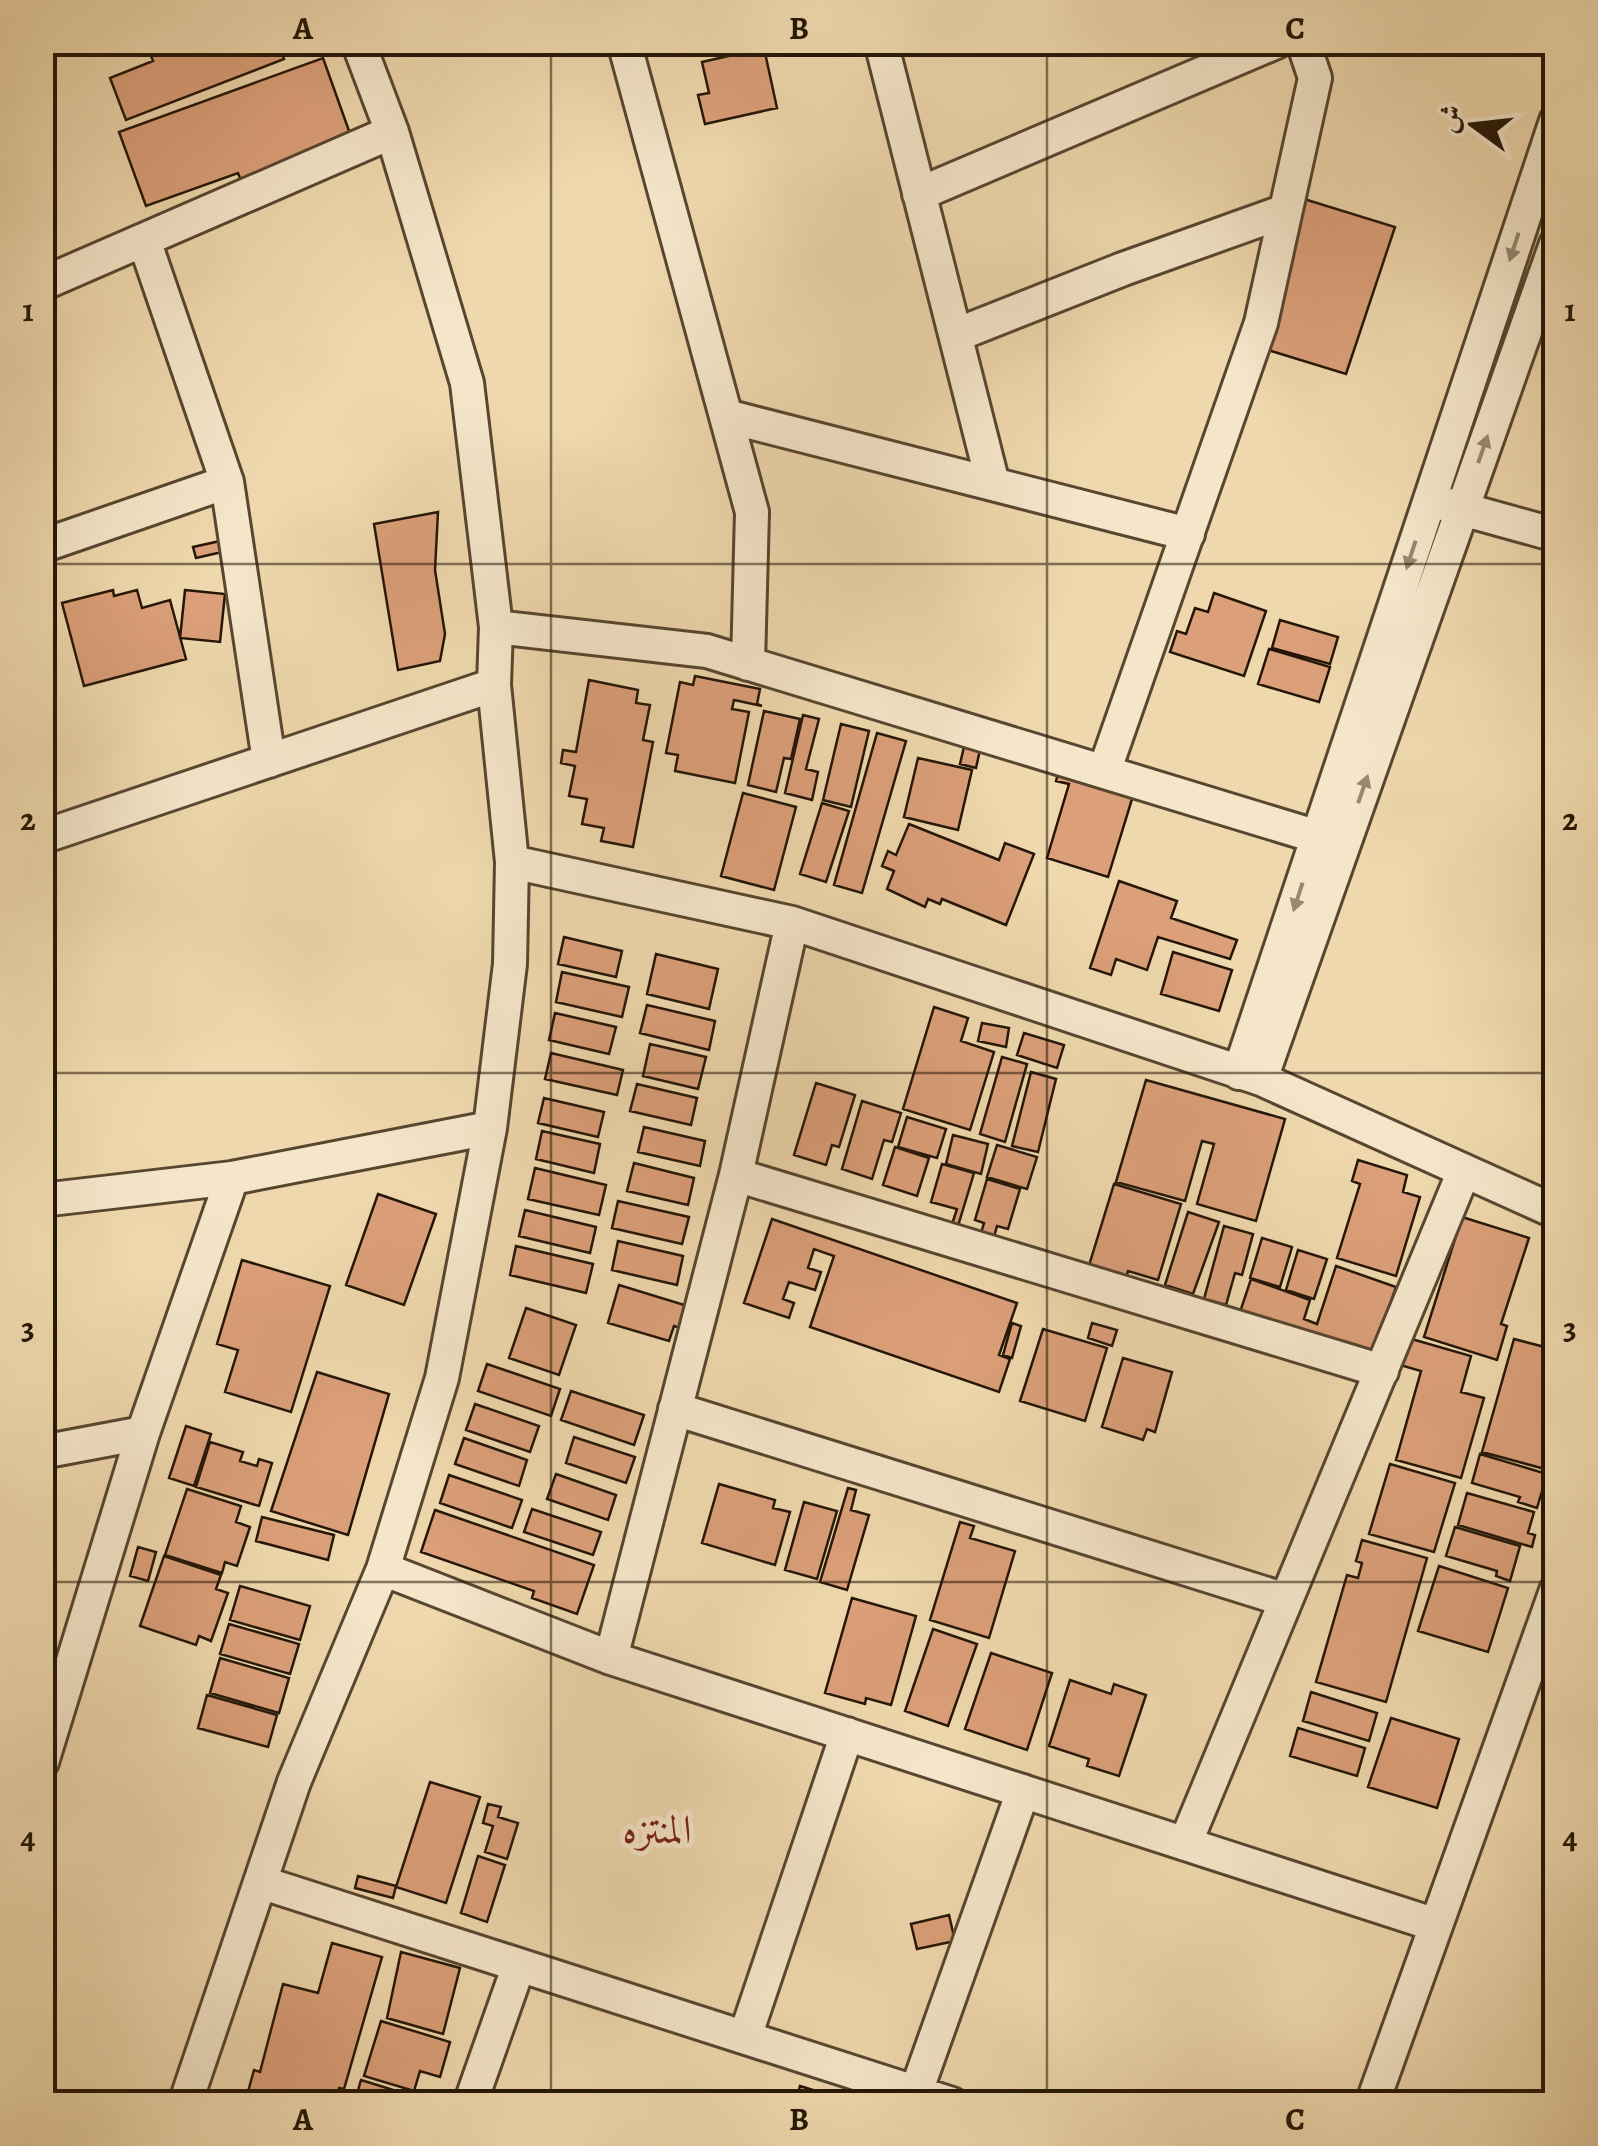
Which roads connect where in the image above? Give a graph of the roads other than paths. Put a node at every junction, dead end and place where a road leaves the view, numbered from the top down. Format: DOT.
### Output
graph roads {
  1 [pos="358,42"];
  2 [pos="881,42"];
  3 [pos="1276,42"];
  4 [pos="1304,42"];
  5 [pos="634,46"];
  6 [pos="1556,121"];
  7 [pos="392,132"];
  8 [pos="919,194"];
  9 [pos="1285,211"];
  10 [pos="144,240"];
  11 [pos="1556,244"];
  12 [pos="42,284"];
  13 [pos="956,335"];
  14 [pos="726,416"];
  15 [pos="226,482"];
  16 [pos="993,484"];
  17 [pos="1430,500"];
  18 [pos="1462,509"];
  19 [pos="1188,534"];
  20 [pos="1556,535"];
  21 [pos="42,546"];
  22 [pos="496,627"];
  23 [pos="748,664"];
  24 [pos="494,685"];
  25 [pos="269,761"];
  26 [pos="1104,772"];
  27 [pos="42,837"];
  28 [pos="1318,837"];
  29 [pos="512,862"];
  30 [pos="792,923"];
  31 [pos="1250,1076"];
  32 [pos="490,1128"];
  33 [pos="1464,1171"];
  34 [pos="736,1175"];
  35 [pos="232,1178"];
  36 [pos="42,1200"];
  37 [pos="1556,1212"];
  38 [pos="1382,1370"];
  39 [pos="675,1410"];
  40 [pos="143,1433"];
  41 [pos="42,1452"];
  42 [pos="383,1568"];
  43 [pos="1556,1590"];
  44 [pos="1286,1600"];
  45 [pos="611,1658"];
  46 [pos="847,1734"];
  47 [pos="42,1762"];
  48 [pos="1023,1791"];
  49 [pos="1186,1844"];
  50 [pos="260,1882"];
  51 [pos="1436,1925"];
  52 [pos="519,1965"];
  53 [pos="745,2038"];
  54 [pos="916,2092"];
  55 [pos="185,2104"];
  56 [pos="470,2104"];
  57 [pos="952,2104"];
  58 [pos="1372,2104"];
  1 -- 7 [label="street"];
  2 -- 8 [label="street"];
  3 -- 8 [label="street"];
  4 -- 9 [label="street"];
  5 -- 14 [label="street"];
  6 -- 17 [label="street, one-way"];
  7 -- 10 [label="street"];
  7 -- 22 [label="street"];
  8 -- 13 [label="street"];
  9 -- 13 [label="street"];
  9 -- 19 [label="street"];
  10 -- 12 [label="street"];
  10 -- 15 [label="street"];
  18 -- 11 [label="street, one-way"];
  13 -- 16 [label="street"];
  14 -- 16 [label="street"];
  14 -- 23 [label="street"];
  15 -- 21 [label="street"];
  15 -- 25 [label="street"];
  16 -- 19 [label="street"];
  17 -- 18 [label="street"];
  17 -- 28 [label="street, one-way"];
  18 -- 20 [label="street"];
  31 -- 18 [label="street, one-way"];
  19 -- 26 [label="street"];
  22 -- 23 [label="street"];
  22 -- 24 [label="street"];
  23 -- 26 [label="street"];
  24 -- 25 [label="street"];
  24 -- 29 [label="street"];
  25 -- 27 [label="street"];
  26 -- 28 [label="street"];
  28 -- 31 [label="street, one-way"];
  29 -- 30 [label="street"];
  29 -- 32 [label="street"];
  30 -- 31 [label="street"];
  30 -- 34 [label="street"];
  31 -- 33 [label="street"];
  32 -- 35 [label="street"];
  32 -- 42 [label="street"];
  33 -- 37 [label="street"];
  33 -- 38 [label="street"];
  34 -- 38 [label="street"];
  34 -- 39 [label="street"];
  35 -- 36 [label="street"];
  35 -- 40 [label="street"];
  38 -- 44 [label="street"];
  39 -- 44 [label="street"];
  39 -- 45 [label="street"];
  40 -- 41 [label="street"];
  40 -- 47 [label="street"];
  42 -- 45 [label="street"];
  42 -- 50 [label="street"];
  43 -- 51 [label="street"];
  44 -- 49 [label="street"];
  45 -- 46 [label="street"];
  46 -- 48 [label="street"];
  46 -- 53 [label="street"];
  48 -- 49 [label="street"];
  48 -- 54 [label="street"];
  49 -- 51 [label="street"];
  50 -- 52 [label="street"];
  50 -- 55 [label="street"];
  51 -- 58 [label="street"];
  52 -- 53 [label="street"];
  52 -- 56 [label="street"];
  53 -- 54 [label="street"];
  54 -- 57 [label="street"];
}
